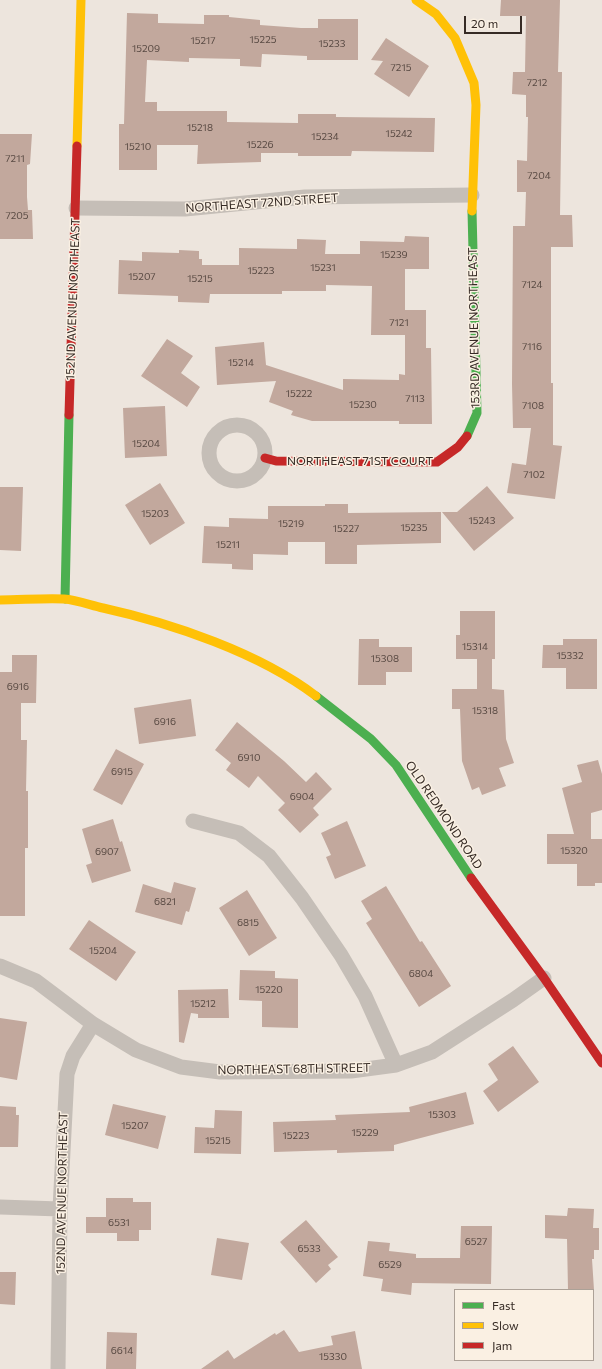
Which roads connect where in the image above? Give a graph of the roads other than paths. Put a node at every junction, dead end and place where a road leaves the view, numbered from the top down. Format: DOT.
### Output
graph roads {
  1 [pos="81,0"];
  2 [pos="416,0"];
  3 [pos="472,195"];
  4 [pos="76,208"];
  5 [pos="454,453"];
  6 [pos="265,458"];
  7 [pos="65,599"];
  8 [pos="0,600"];
  9 [pos="193,821"];
  10 [pos="0,966"];
  11 [pos="544,978"];
  12 [pos="93,1024"];
  13 [pos="602,1063"];
  14 [pos="396,1065"];
  15 [pos="0,1207"];
  16 [pos="60,1209"];
  17 [pos="58,1369"];
  1 -- 4 [label="street, 152ND AVENUE NORTHEAST"];
  2 -- 3 [label="street, 153RD AVENUE NORTHEAST"];
  3 -- 4 [label="street, NORTHEAST 72ND STREET"];
  3 -- 5 [label="street, 153RD AVENUE NORTHEAST"];
  4 -- 7 [label="street, 152ND AVENUE NORTHEAST"];
  5 -- 6 [label="street, NORTHEAST 71ST COURT"];
  7 -- 8 [label="street, OLD REDMOND ROAD"];
  7 -- 11 [label="street, OLD REDMOND ROAD"];
  9 -- 14 [label="street"];
  10 -- 12 [label="street, NORTHEAST 68TH STREET"];
  11 -- 13 [label="street, OLD REDMOND ROAD"];
  11 -- 14 [label="street, NORTHEAST 68TH STREET"];
  12 -- 14 [label="street, NORTHEAST 68TH STREET"];
  12 -- 16 [label="street, 152ND AVENUE NORTHEAST"];
  15 -- 16 [label="street"];
  16 -- 17 [label="street, 152ND AVENUE NORTHEAST"];
}
